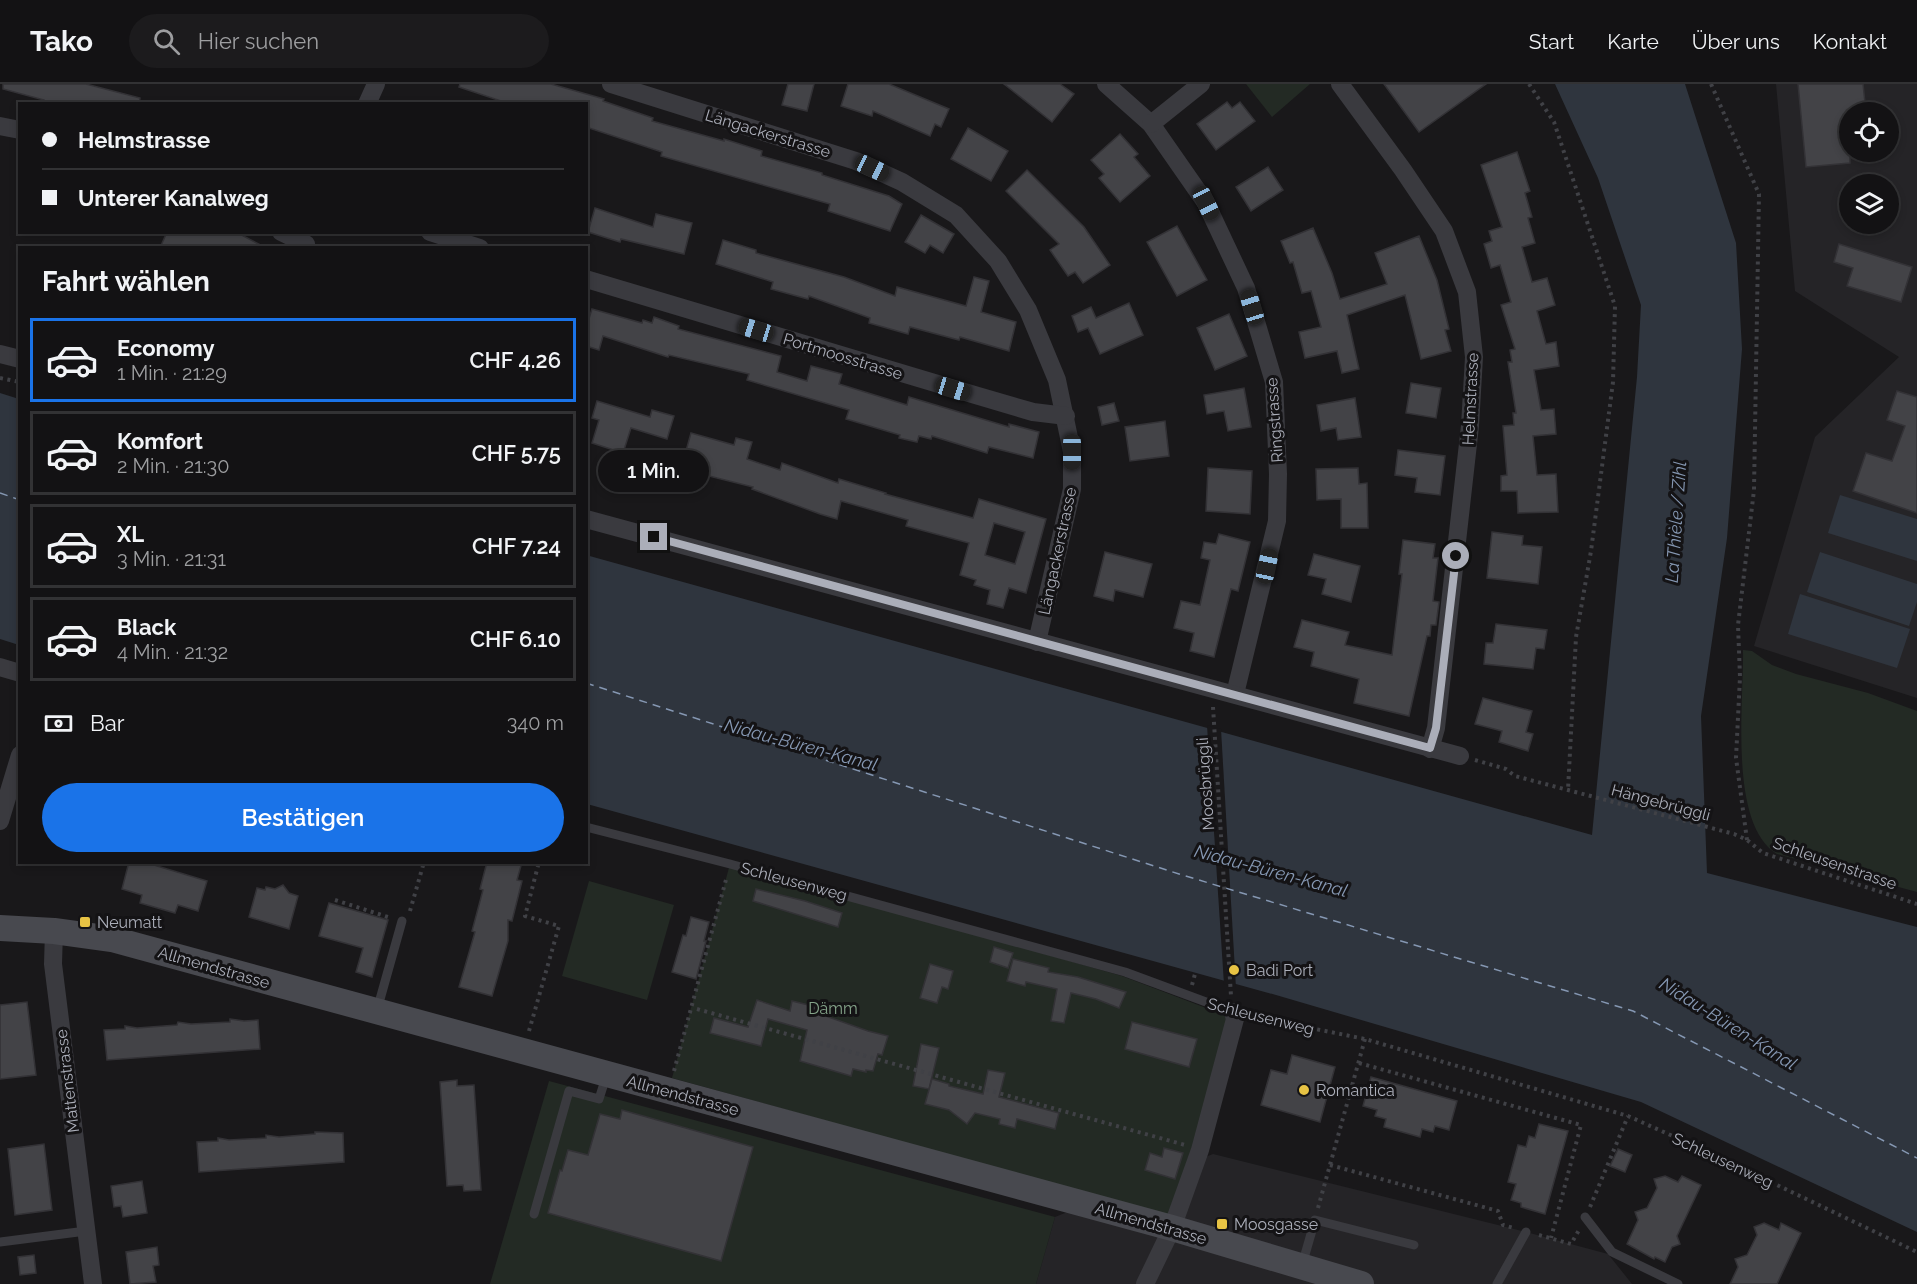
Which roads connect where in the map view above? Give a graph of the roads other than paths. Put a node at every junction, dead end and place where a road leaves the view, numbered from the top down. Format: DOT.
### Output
graph roads {
  1 [pos="376,84"];
  2 [pos="611,84"];
  3 [pos="1106,84"];
  4 [pos="1201,84"];
  5 [pos="1340,84"];
  6 [pos="368,102"];
  7 [pos="1152,124"];
  8 [pos="0,126"];
  9 [pos="18,130"];
  10 [pos="287,234"];
  11 [pos="436,234"];
  12 [pos="307,241"];
  13 [pos="474,246"];
  14 [pos="588,280"];
  15 [pos="0,354"];
  16 [pos="18,358"];
  17 [pos="1066,416"];
  18 [pos="588,520"];
  19 [pos="1037,642"];
  20 [pos="0,667"];
  21 [pos="18,672"];
  22 [pos="1236,694"];
  23 [pos="1430,748"];
  24 [pos="1460,756"];
  25 [pos="18,760"];
  26 [pos="3,801"];
  27 [pos="0,821"];
  28 [pos="588,828"];
  29 [pos="402,921"];
  30 [pos="0,928"];
  31 [pos="54,931"];
  32 [pos="376,1012"];
  33 [pos="1233,1012"];
  34 [pos="606,1074"];
  35 [pos="534,1214"];
  36 [pos="1585,1217"];
  37 [pos="1172,1228"];
  38 [pos="86,1231"];
  39 [pos="1526,1232"];
  40 [pos="0,1242"];
  41 [pos="1414,1245"];
  42 [pos="1301,1267"];
  43 [pos="93,1284"];
  44 [pos="1145,1284"];
  45 [pos="1361,1284"];
  46 [pos="1497,1284"];
  47 [pos="1678,1284"];
  1 -- 6 [label="street"];
  2 -- 17 [label="street, Längackerstrasse"];
  3 -- 7 [label="street, Ringstrasse"];
  4 -- 7 [label="street"];
  5 -- 23 [label="street, Helmstrasse"];
  7 -- 22 [label="street, Ringstrasse"];
  8 -- 9 [label="street"];
  10 -- 12 [label="street"];
  11 -- 13 [label="street"];
  14 -- 17 [label="street, Portmoosstrasse"];
  15 -- 16 [label="street"];
  17 -- 19 [label="street, Längackerstrasse"];
  18 -- 19 [label="street"];
  19 -- 22 [label="street"];
  20 -- 21 [label="street"];
  22 -- 23 [label="street"];
  23 -- 24 [label="street"];
  25 -- 26 [label="street"];
  26 -- 27 [label="street"];
  28 -- 33 [label="lane, Schleusenweg"];
  29 -- 32 [label="lane"];
  30 -- 31 [label="main road, Allmendstrasse"];
  31 -- 32 [label="main road, Allmendstrasse"];
  31 -- 38 [label="street, Mattenstrasse"];
  32 -- 34 [label="main road, Allmendstrasse"];
  33 -- 37 [label="street"];
  34 -- 35 [label="lane"];
  34 -- 37 [label="main road, Allmendstrasse"];
  36 -- 47 [label="lane"];
  37 -- 42 [label="main road, Allmendstrasse"];
  37 -- 44 [label="street"];
  38 -- 40 [label="lane"];
  38 -- 43 [label="street, Mattenstrasse"];
  39 -- 46 [label="lane"];
  41 -- 42 [label="lane"];
  42 -- 45 [label="main road, Allmendstrasse"];
}
